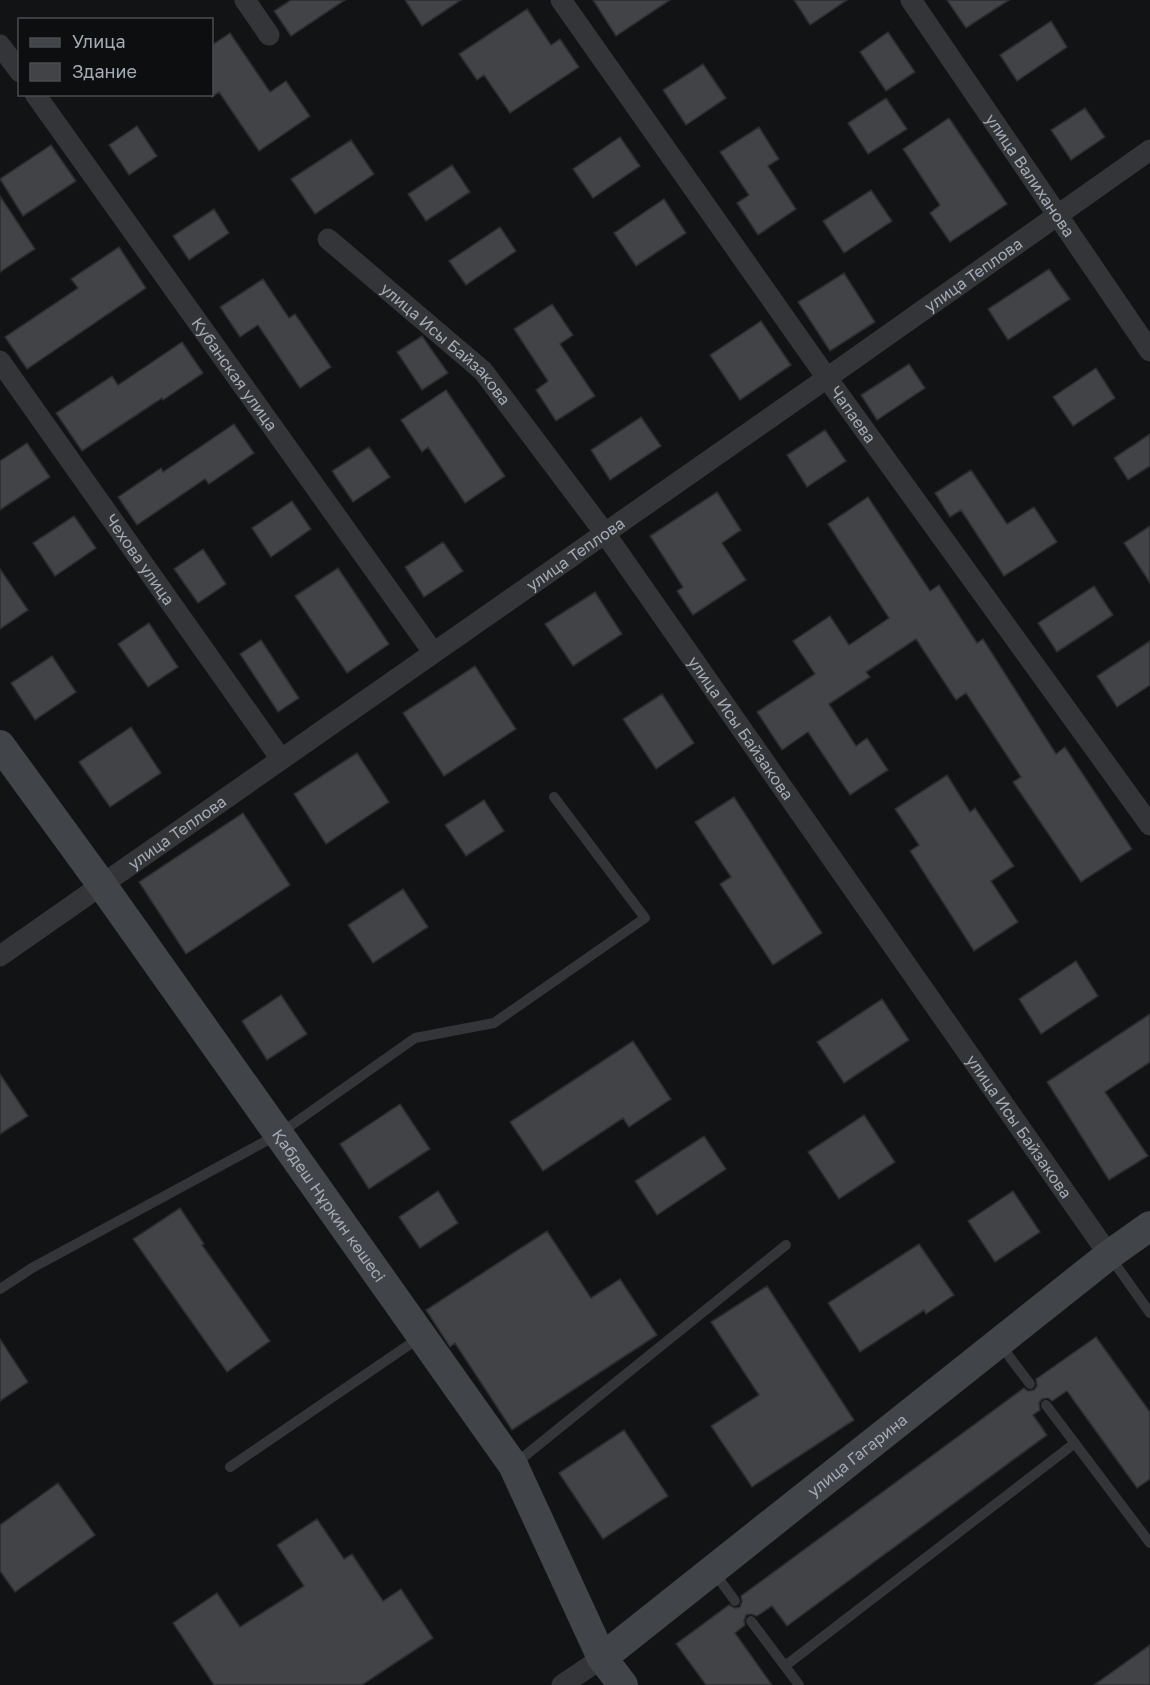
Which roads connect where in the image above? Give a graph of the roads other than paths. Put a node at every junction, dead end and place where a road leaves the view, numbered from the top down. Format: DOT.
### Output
graph roads {
  1 [pos="245,0"];
  2 [pos="561,0"];
  3 [pos="911,0"];
  4 [pos="270,35"];
  5 [pos="0,45"];
  6 [pos="18,69"];
  7 [pos="36,96"];
  8 [pos="1150,150"];
  9 [pos="1057,215"];
  10 [pos="328,240"];
  11 [pos="1150,351"];
  12 [pos="0,361"];
  13 [pos="827,378"];
  14 [pos="604,532"];
  15 [pos="433,652"];
  16 [pos="0,745"];
  17 [pos="281,759"];
  18 [pos="554,797"];
  19 [pos="1150,825"];
  20 [pos="102,885"];
  21 [pos="0,956"];
  22 [pos="279,1134"];
  23 [pos="1150,1226"];
  24 [pos="786,1245"];
  25 [pos="1109,1255"];
  26 [pos="0,1289"];
  27 [pos="1150,1313"];
  28 [pos="422,1336"];
  29 [pos="999,1342"];
  30 [pos="1030,1384"];
  31 [pos="1046,1405"];
  32 [pos="1075,1443"];
  33 [pos="513,1465"];
  34 [pos="230,1467"];
  35 [pos="1150,1543"];
  36 [pos="712,1570"];
  37 [pos="735,1601"];
  38 [pos="751,1621"];
  39 [pos="602,1658"];
  40 [pos="785,1666"];
  41 [pos="562,1685"];
  42 [pos="623,1685"];
  43 [pos="800,1685"];
  1 -- 4 [label="street"];
  2 -- 13 [label="street, Чапаева"];
  3 -- 9 [label="street, улица Валиханова"];
  5 -- 6 [label="street"];
  7 -- 15 [label="street, Кубанская улица"];
  8 -- 9 [label="street, улица Теплова"];
  9 -- 11 [label="street, улица Валиханова"];
  9 -- 13 [label="street, улица Теплова"];
  10 -- 14 [label="street, улица Исы Байзакова"];
  12 -- 17 [label="street, Чехова улица"];
  13 -- 14 [label="street, улица Теплова"];
  13 -- 19 [label="street, Чапаева"];
  14 -- 15 [label="street, улица Теплова"];
  14 -- 25 [label="street, улица Исы Байзакова"];
  15 -- 17 [label="street, улица Теплова"];
  16 -- 20 [label="street, Қабдеш Нұркин көшесі"];
  17 -- 20 [label="street, улица Теплова"];
  18 -- 22 [label="lane"];
  20 -- 21 [label="street, улица Теплова"];
  20 -- 22 [label="street, Қабдеш Нұркин көшесі"];
  22 -- 26 [label="lane"];
  22 -- 28 [label="street, Қабдеш Нұркин көшесі"];
  23 -- 25 [label="street, улица Гагарина"];
  24 -- 33 [label="lane"];
  25 -- 27 [label="lane"];
  25 -- 29 [label="street, улица Гагарина"];
  28 -- 33 [label="street, Қабдеш Нұркин көшесі"];
  28 -- 34 [label="lane"];
  29 -- 30 [label="lane"];
  29 -- 36 [label="street, улица Гагарина"];
  31 -- 32 [label="lane"];
  32 -- 35 [label="lane"];
  32 -- 40 [label="lane"];
  33 -- 39 [label="street, Қабдеш Нұркин көшесі"];
  36 -- 37 [label="lane"];
  36 -- 39 [label="street, улица Гагарина"];
  38 -- 40 [label="lane"];
  39 -- 41 [label="street, улица Гагарина"];
  39 -- 42 [label="street, Қабдеш Нұркин көшесі"];
  40 -- 43 [label="lane"];
}
